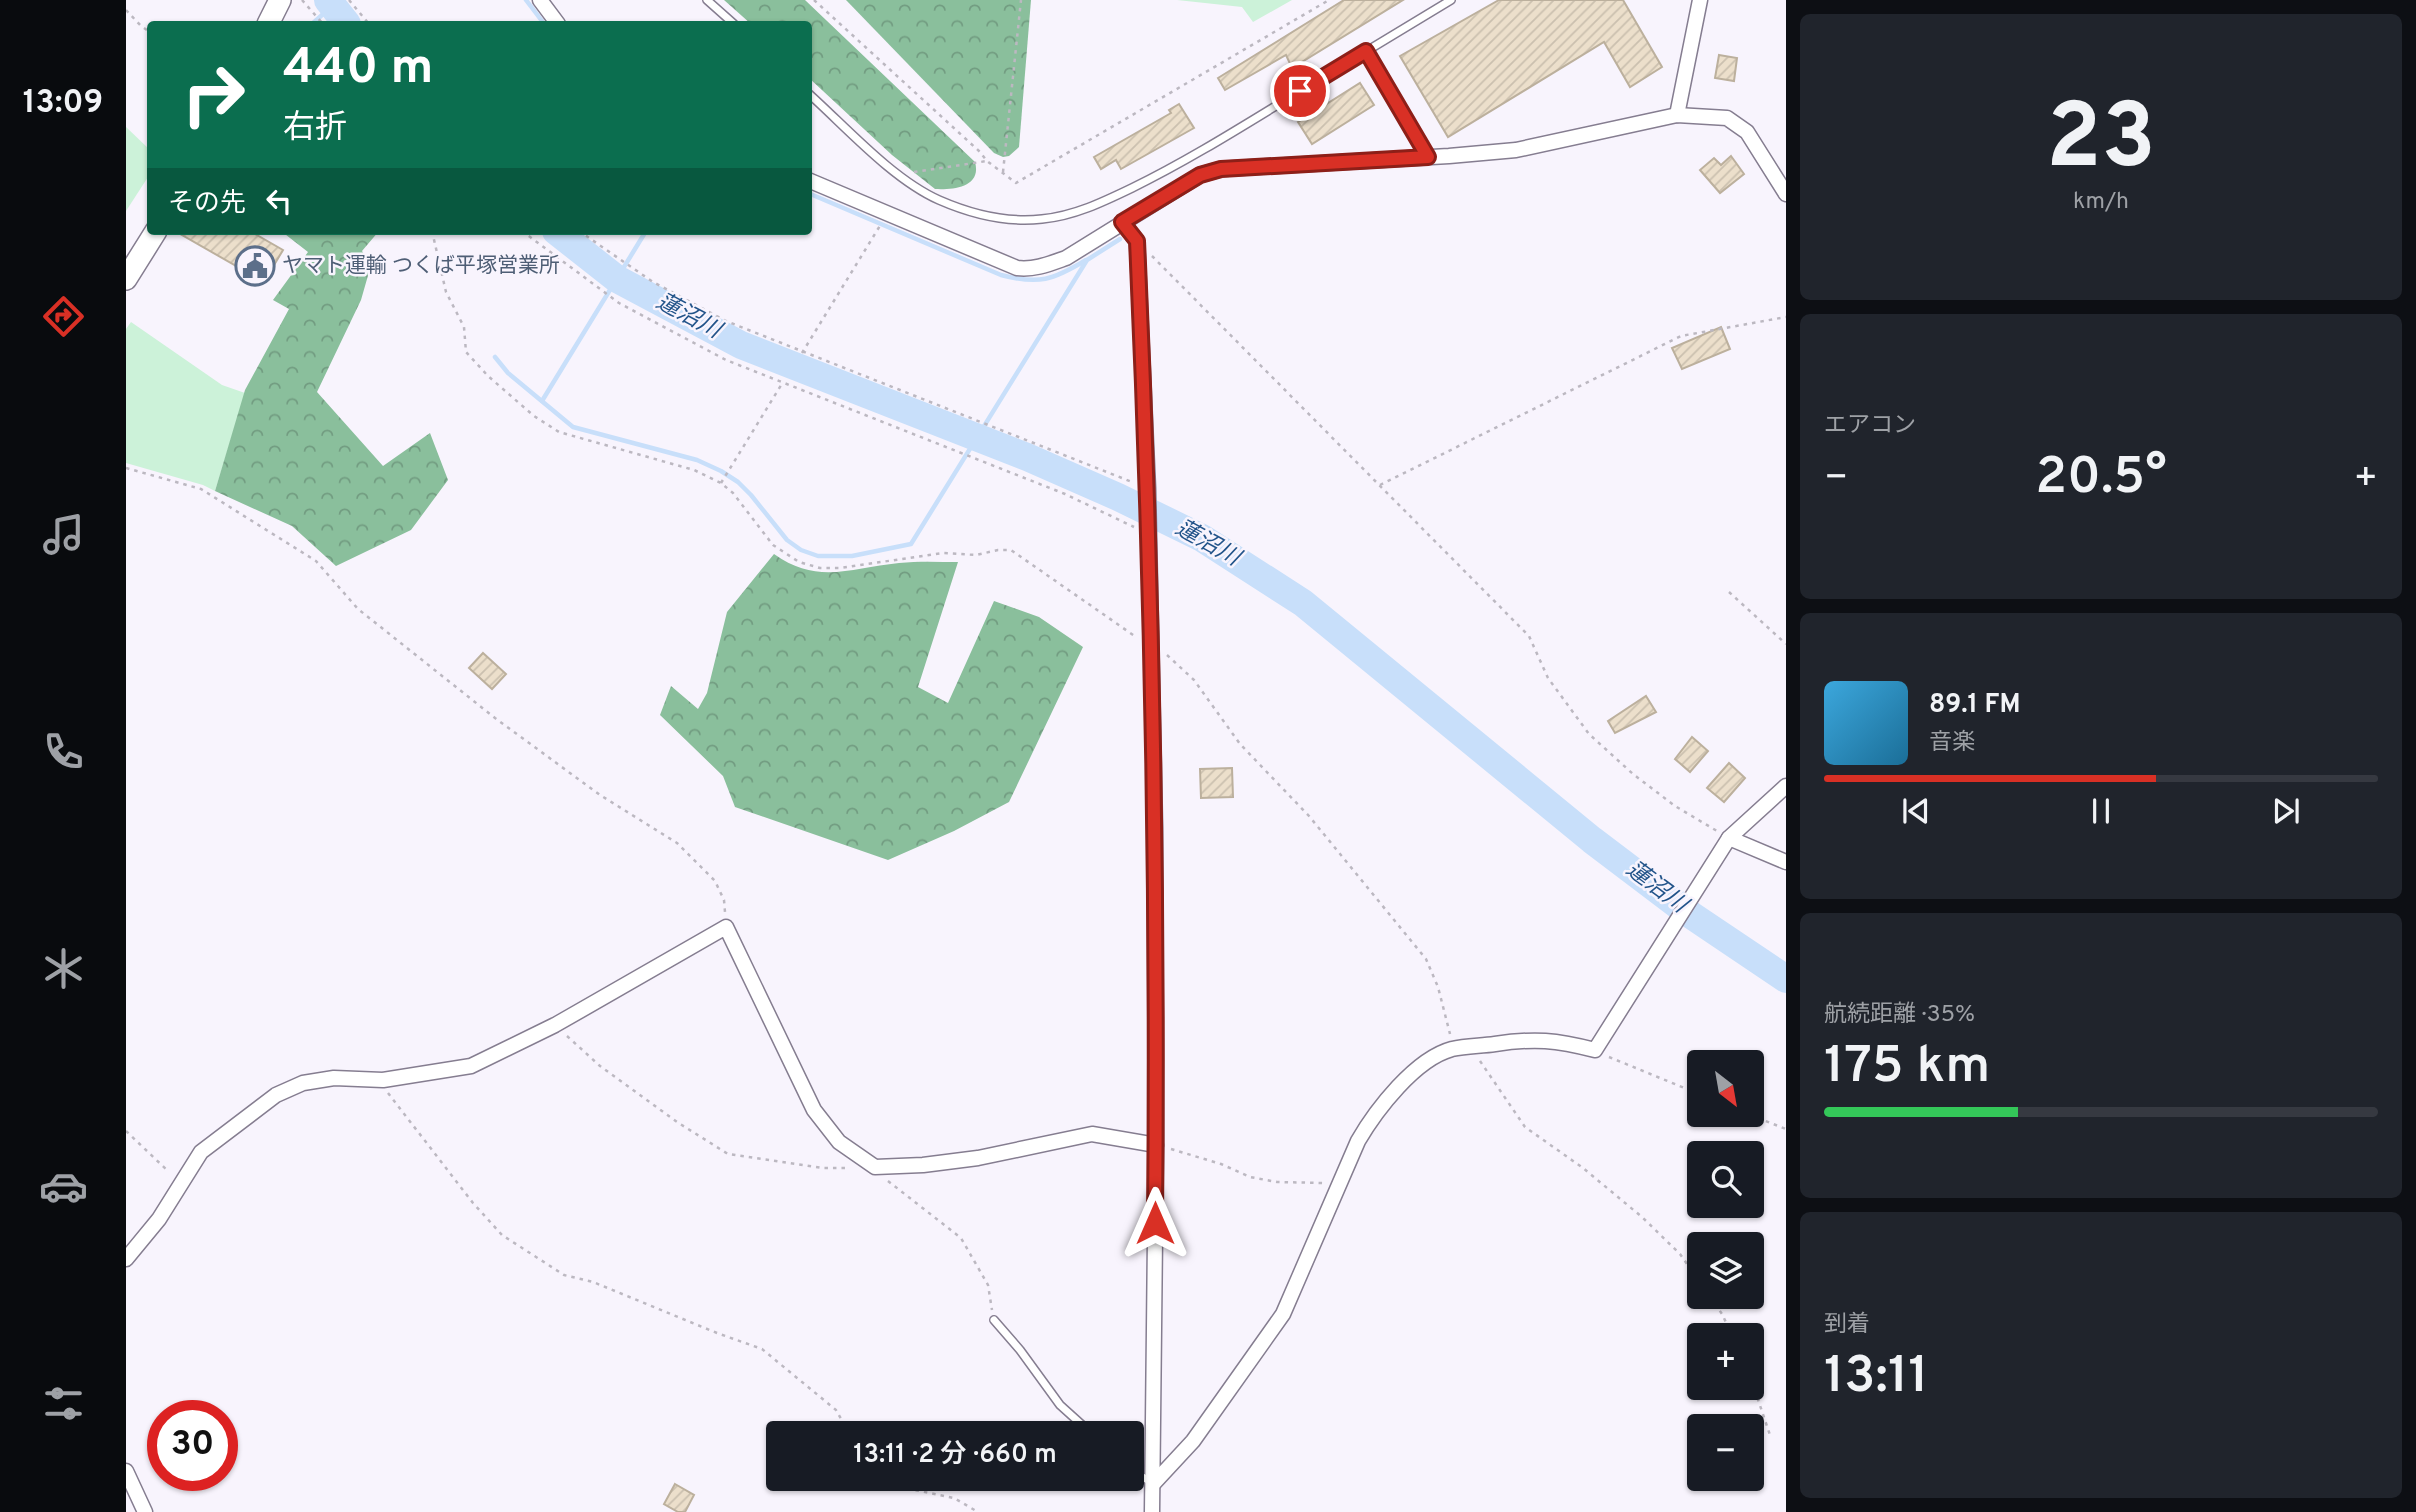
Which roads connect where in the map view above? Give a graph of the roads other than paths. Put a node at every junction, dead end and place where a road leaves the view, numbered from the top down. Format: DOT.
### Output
graph roads {
  1 [pos="280,0"];
  2 [pos="540,0"];
  3 [pos="707,0"];
  4 [pos="1451,0"];
  5 [pos="1700,0"];
  6 [pos="270,21"];
  7 [pos="556,21"];
  8 [pos="731,21"];
  9 [pos="1366,51"];
  10 [pos="812,97"];
  11 [pos="1677,115"];
  12 [pos="1428,157"];
  13 [pos="812,182"];
  14 [pos="1786,194"];
  15 [pos="1122,222"];
  16 [pos="153,235"];
  17 [pos="126,278"];
  18 [pos="1786,786"];
  19 [pos="1729,838"];
  20 [pos="1786,862"];
  21 [pos="1156,1145"];
  22 [pos="126,1259"];
  23 [pos="994,1320"];
  24 [pos="1078,1421"];
  25 [pos="126,1471"];
  26 [pos="1144,1478"];
  27 [pos="1154,1483"];
  28 [pos="145,1512"];
  29 [pos="1152,1512"];
  1 -- 6 [label="main road"];
  2 -- 7 [label="street"];
  3 -- 8 [label="lane"];
  4 -- 9 [label="lane"];
  5 -- 11 [label="street"];
  9 -- 10 [label="lane"];
  9 -- 12 [label="lane"];
  11 -- 12 [label="street"];
  11 -- 14 [label="street"];
  12 -- 15 [label="street"];
  13 -- 15 [label="street"];
  15 -- 21 [label="street"];
  16 -- 17 [label="main road"];
  18 -- 19 [label="street"];
  19 -- 20 [label="street"];
  19 -- 27 [label="street"];
  21 -- 22 [label="street"];
  21 -- 27 [label="street"];
  23 -- 24 [label="lane"];
  25 -- 28 [label="street"];
  26 -- 27 [label="lane"];
  27 -- 29 [label="street"];
}
